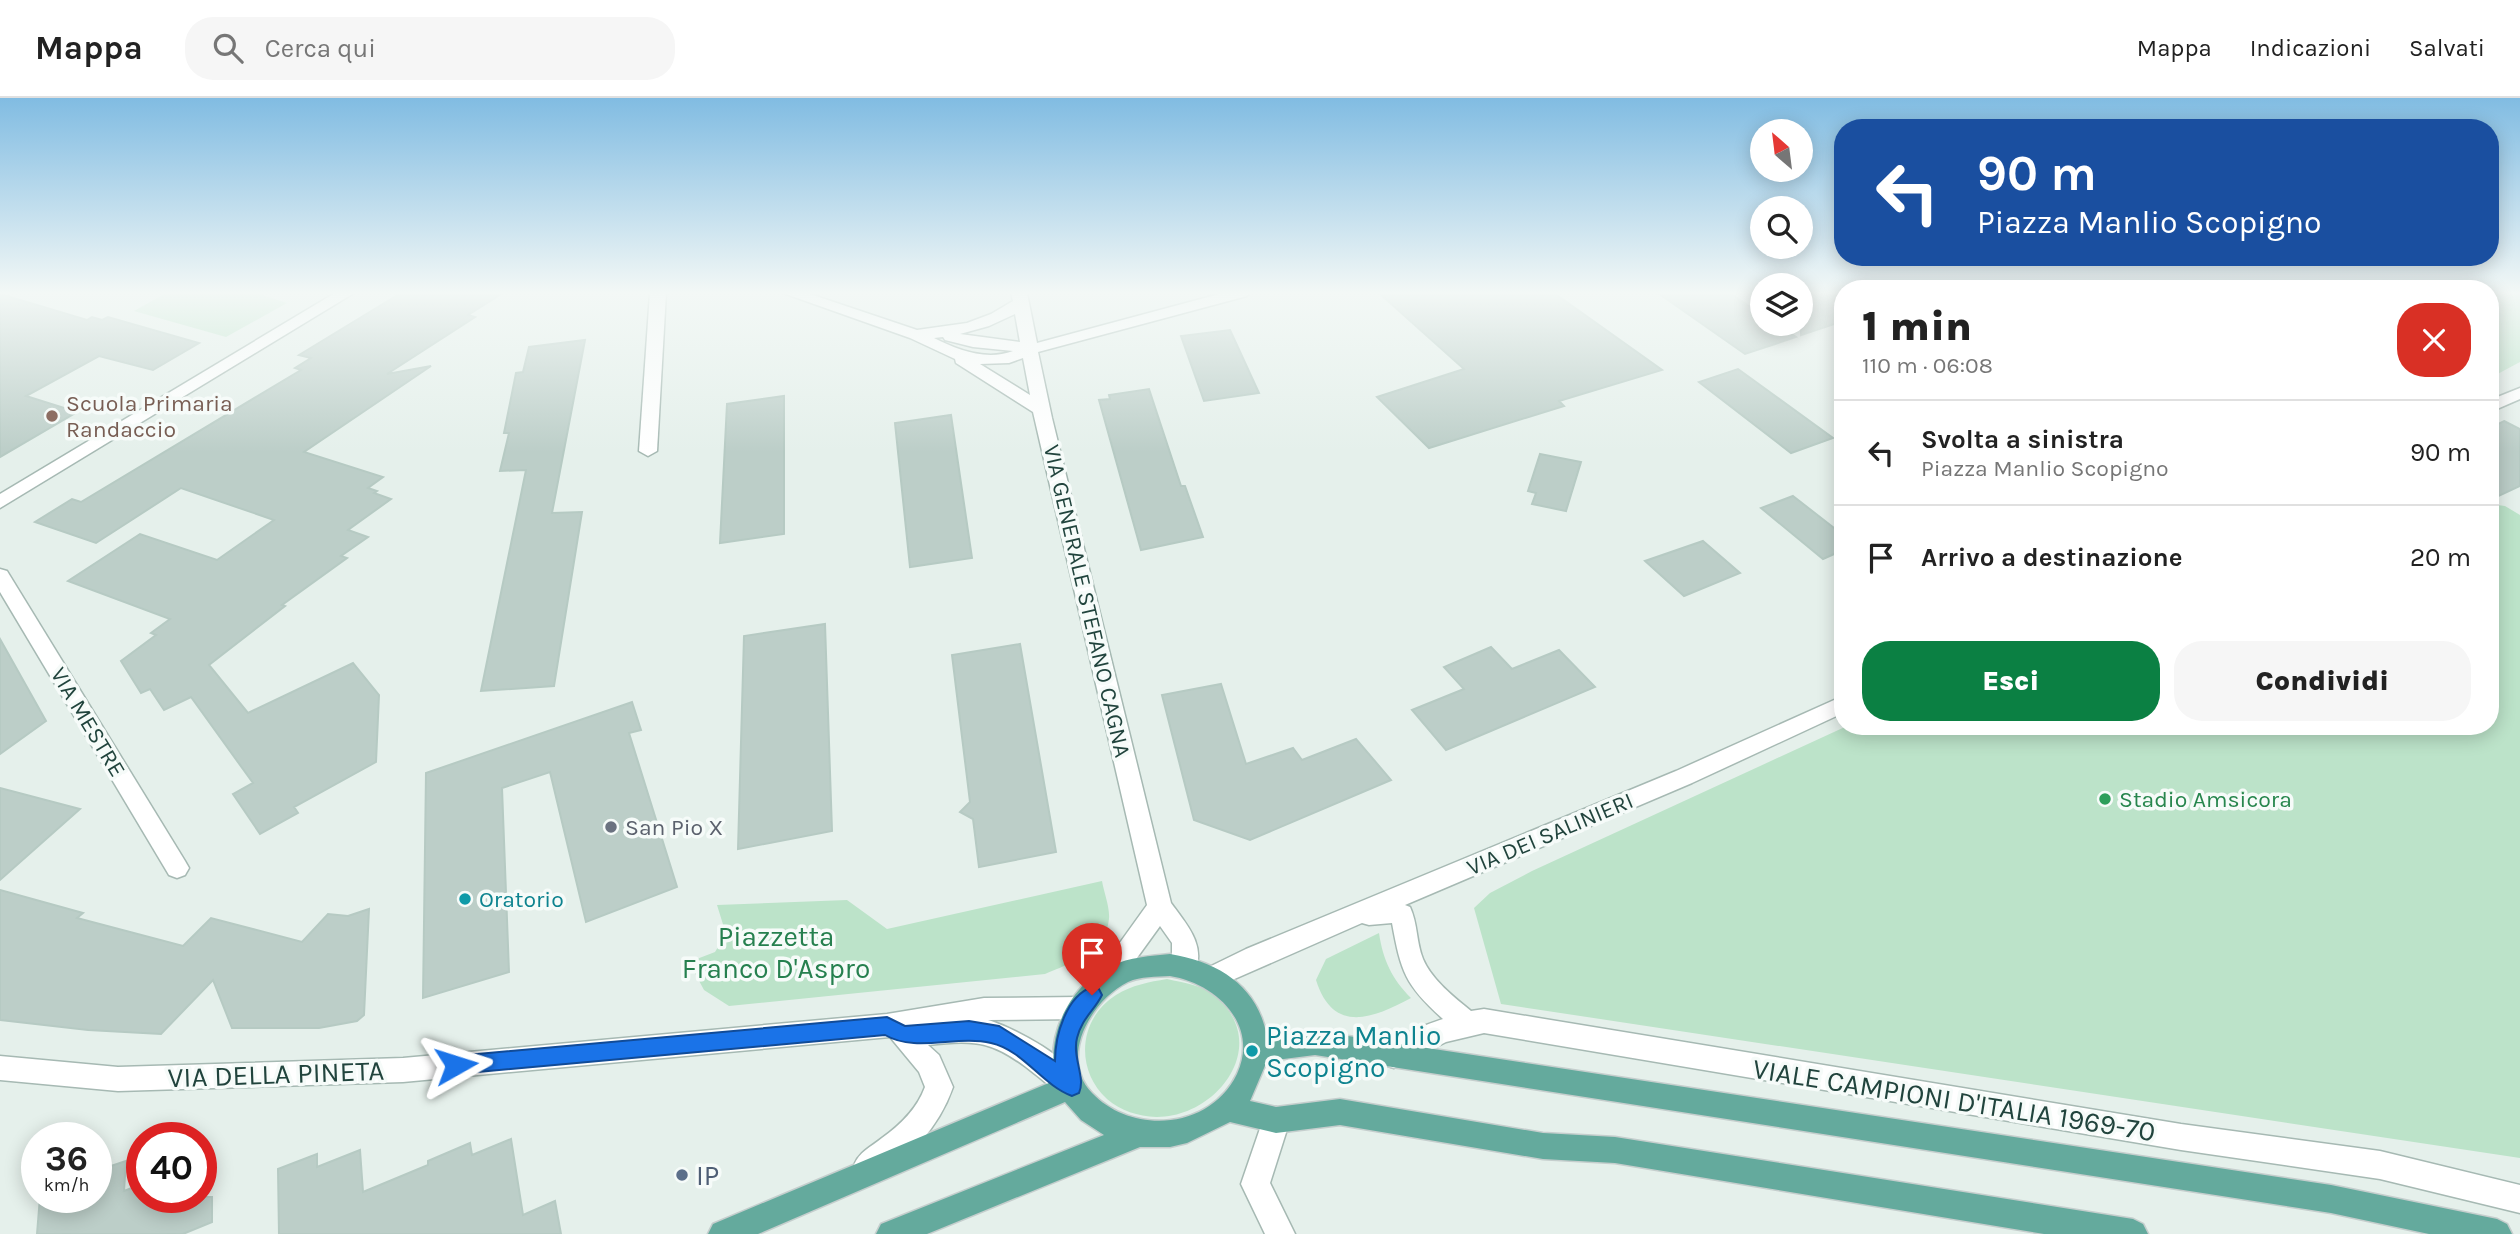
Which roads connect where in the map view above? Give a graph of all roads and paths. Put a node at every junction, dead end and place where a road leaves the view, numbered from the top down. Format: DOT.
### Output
graph roads {
  1 [pos="259,346"];
  2 [pos="655,346"];
  3 [pos="936,346"];
  4 [pos="1008,346"];
  5 [pos="1030,346"];
  6 [pos="1042,346"];
  7 [pos="1031,349"];
  8 [pos="951,354"];
  9 [pos="2520,393"];
  10 [pos="2499,403"];
  11 [pos="1042,410"];
  12 [pos="648,451"];
  13 [pos="0,502"];
  14 [pos="0,576"];
  15 [pos="1834,708"];
  16 [pos="177,868"];
  17 [pos="1160,907"];
  18 [pos="1343,920"];
  19 [pos="1185,966"];
  20 [pos="1214,977"];
  21 [pos="1104,983"];
  22 [pos="1080,1008"];
  23 [pos="1467,1024"];
  24 [pos="895,1031"];
  25 [pos="1256,1051"];
  26 [pos="1394,1056"];
  27 [pos="0,1068"];
  28 [pos="1072,1087"];
  29 [pos="1227,1109"];
  30 [pos="1276,1120"];
  31 [pos="1136,1135"];
  32 [pos="847,1180"];
  33 [pos="2520,1199"];
  34 [pos="723,1234"];
  35 [pos="891,1234"];
  36 [pos="1280,1234"];
  37 [pos="2133,1234"];
  38 [pos="2497,1234"];
  1 -- 13 [label="street"];
  2 -- 12 [label="street"];
  3 -- 8 [label="street"];
  4 -- 7 [label="street"];
  5 -- 7 [label="street, VIA GENERALE STEFANO CAGNA"];
  6 -- 7 [label="street"];
  7 -- 8 [label="street"];
  7 -- 11 [label="street, VIA GENERALE STEFANO CAGNA"];
  8 -- 11 [label="street"];
  9 -- 10 [label="street"];
  11 -- 17 [label="street, VIA GENERALE STEFANO CAGNA"];
  14 -- 16 [label="street, VIA MESTRE"];
  15 -- 18 [label="street, VIA DEI SALINIERI"];
  17 -- 19 [label="street, VIA GENERALE STEFANO CAGNA"];
  17 -- 21 [label="street"];
  18 -- 20 [label="street, VIA DEI SALINIERI"];
  18 -- 23 [label="street"];
  19 -- 20 [label="main road"];
  19 -- 21 [label="main road"];
  20 -- 25 [label="main road"];
  21 -- 22 [label="main road"];
  22 -- 24 [label="street, VIA DELLA PINETA"];
  22 -- 28 [label="main road"];
  23 -- 26 [label="street, VIALE CAMPIONI D'ITALIA 1969-70"];
  23 -- 33 [label="street, VIALE CAMPIONI D'ITALIA 1969-70"];
  24 -- 27 [label="street, VIA DELLA PINETA"];
  24 -- 28 [label="street, VIA DELLA PINETA"];
  24 -- 32 [label="street"];
  25 -- 26 [label="main road, VIALE CAMPIONI D'ITALIA 1969-70"];
  25 -- 29 [label="main road"];
  26 -- 38 [label="main road, VIALE CAMPIONI D'ITALIA 1969-70"];
  28 -- 31 [label="main road"];
  28 -- 32 [label="main road"];
  29 -- 30 [label="main road"];
  29 -- 31 [label="main road"];
  30 -- 36 [label="street"];
  30 -- 37 [label="main road"];
  31 -- 35 [label="main road"];
  32 -- 34 [label="main road"];
}
